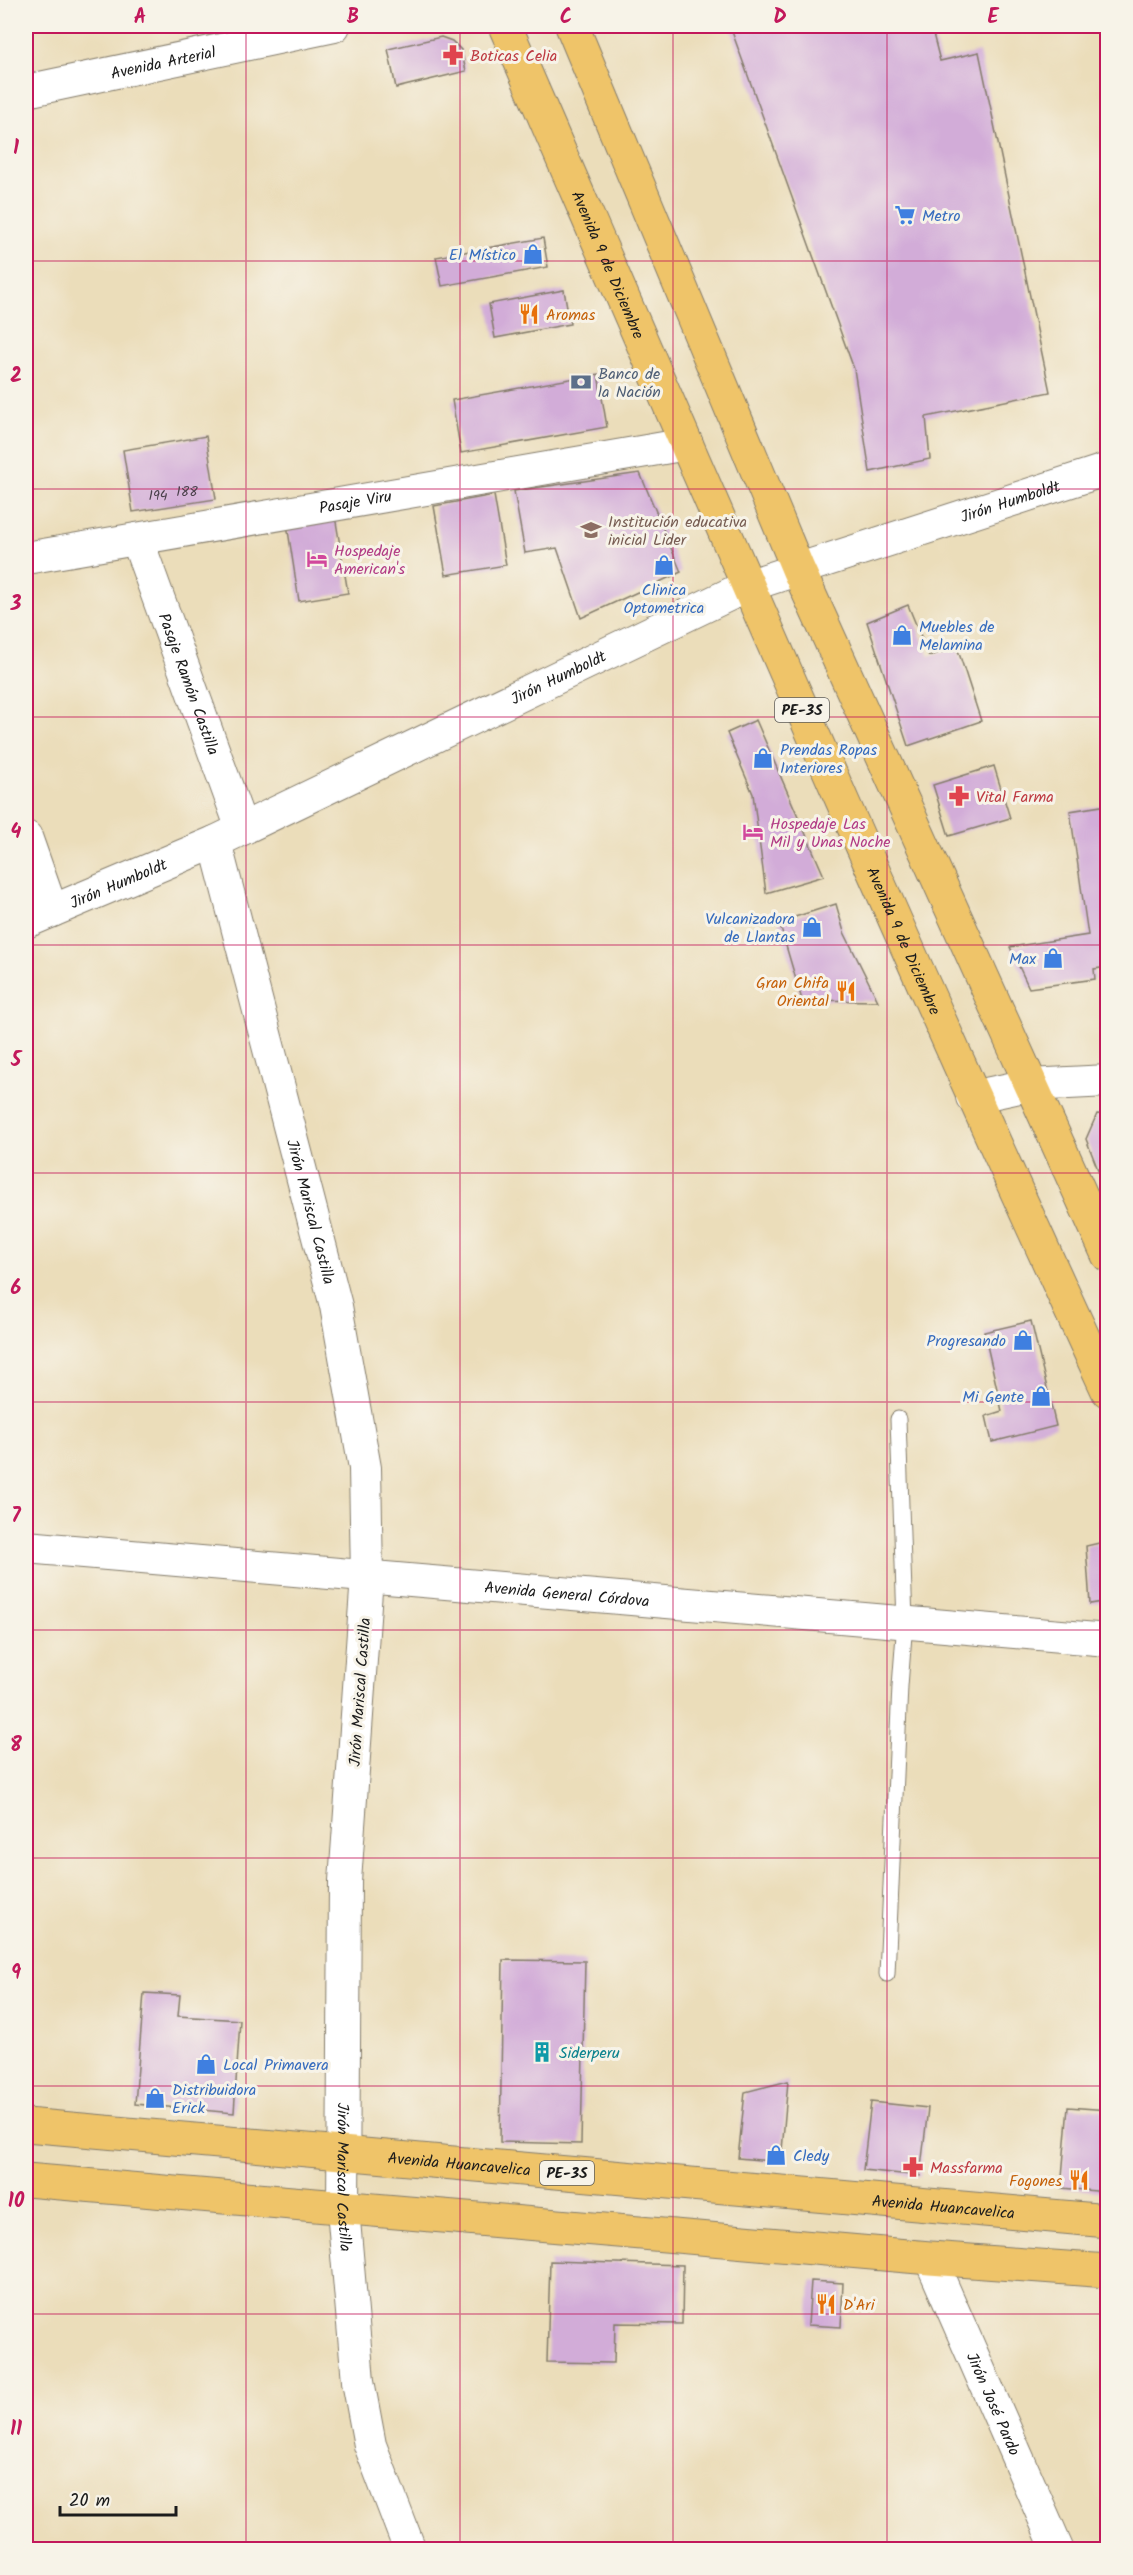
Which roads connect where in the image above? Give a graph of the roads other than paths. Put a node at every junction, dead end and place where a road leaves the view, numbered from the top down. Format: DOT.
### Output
graph roads {
  1 [pos="334,26"];
  2 [pos="505,26"];
  3 [pos="572,26"];
  4 [pos="26,91"];
  5 [pos="687,444"];
  6 [pos="1107,469"];
  7 [pos="137,539"];
  8 [pos="26,558"];
  9 [pos="798,569"];
  10 [pos="747,586"];
  11 [pos="228,836"];
  12 [pos="26,837"];
  13 [pos="39,916"];
  14 [pos="1107,1081"];
  15 [pos="1029,1085"];
  16 [pos="972,1096"];
  17 [pos="1107,1255"];
  18 [pos="1107,1391"];
  19 [pos="898,1419"];
  20 [pos="26,1547"];
  21 [pos="367,1576"];
  22 [pos="905,1622"];
  23 [pos="1107,1640"];
  24 [pos="887,1974"];
  25 [pos="26,2125"];
  26 [pos="342,2153"];
  27 [pos="26,2180"];
  28 [pos="343,2209"];
  29 [pos="1107,2221"];
  30 [pos="930,2258"];
  31 [pos="1107,2271"];
  32 [pos="410,2550"];
  33 [pos="1058,2550"];
  1 -- 4 [label="street, Avenida Arterial"];
  2 -- 5 [label="main road, Avenida 9 de Diciembre / PE-3S"];
  3 -- 9 [label="main road, PE-3S"];
  5 -- 7 [label="street, Pasaje Viru"];
  5 -- 10 [label="main road, Avenida 9 de Diciembre / PE-3S"];
  6 -- 9 [label="street, Jirón Humboldt"];
  7 -- 8 [label="street, Pasaje Viru"];
  7 -- 11 [label="street, Pasaje Ramón Castilla"];
  9 -- 10 [label="street, Jirón Humboldt"];
  9 -- 15 [label="main road, PE-3S"];
  10 -- 11 [label="street, Jirón Humboldt"];
  10 -- 16 [label="main road, Avenida 9 de Diciembre / PE-3S"];
  11 -- 13 [label="street, Jirón Humboldt"];
  11 -- 21 [label="street, Jirón Mariscal Castilla"];
  12 -- 13 [label="street"];
  14 -- 15 [label="street"];
  15 -- 16 [label="street"];
  15 -- 17 [label="main road, PE-3S"];
  16 -- 18 [label="main road, Avenida 9 de Diciembre / PE-3S"];
  19 -- 22 [label="lane"];
  20 -- 21 [label="street, Avenida General Córdova"];
  21 -- 22 [label="street, Avenida General Córdova"];
  21 -- 26 [label="street, Jirón Mariscal Castilla"];
  22 -- 23 [label="street, Avenida General Córdova"];
  22 -- 24 [label="lane"];
  25 -- 26 [label="main road, Avenida Huancavelica / PE-3S"];
  26 -- 28 [label="street, Jirón Mariscal Castilla"];
  26 -- 29 [label="main road, Avenida Huancavelica / PE-3S"];
  27 -- 28 [label="main road"];
  28 -- 30 [label="main road"];
  28 -- 32 [label="street, Jirón Mariscal Castilla"];
  30 -- 31 [label="main road"];
  30 -- 33 [label="street, Jirón José Pardo"];
}
